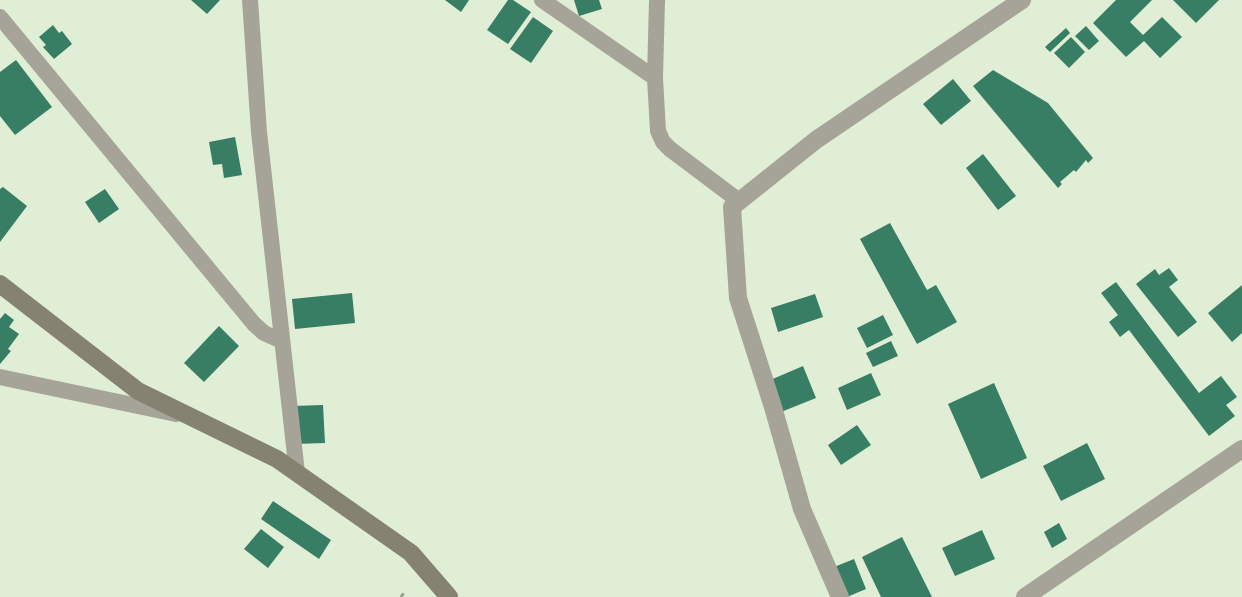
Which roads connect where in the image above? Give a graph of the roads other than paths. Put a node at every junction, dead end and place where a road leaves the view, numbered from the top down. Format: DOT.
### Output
graph roads {
  1 [pos="250,0"];
  2 [pos="542,0"];
  3 [pos="657,0"];
  4 [pos="1022,0"];
  5 [pos="0,17"];
  6 [pos="655,78"];
  7 [pos="739,201"];
  8 [pos="0,284"];
  9 [pos="282,341"];
  10 [pos="0,377"];
  11 [pos="191,417"];
  12 [pos="1242,449"];
  13 [pos="297,473"];
  14 [pos="449,597"];
  15 [pos="840,597"];
  16 [pos="1025,597"];
  1 -- 9 [label="street"];
  2 -- 6 [label="street"];
  3 -- 6 [label="street"];
  4 -- 7 [label="street"];
  5 -- 9 [label="street"];
  6 -- 7 [label="street"];
  7 -- 15 [label="street"];
  8 -- 11 [label="main road"];
  9 -- 13 [label="street"];
  10 -- 11 [label="street"];
  11 -- 13 [label="main road"];
  12 -- 16 [label="street"];
  13 -- 14 [label="main road"];
}
